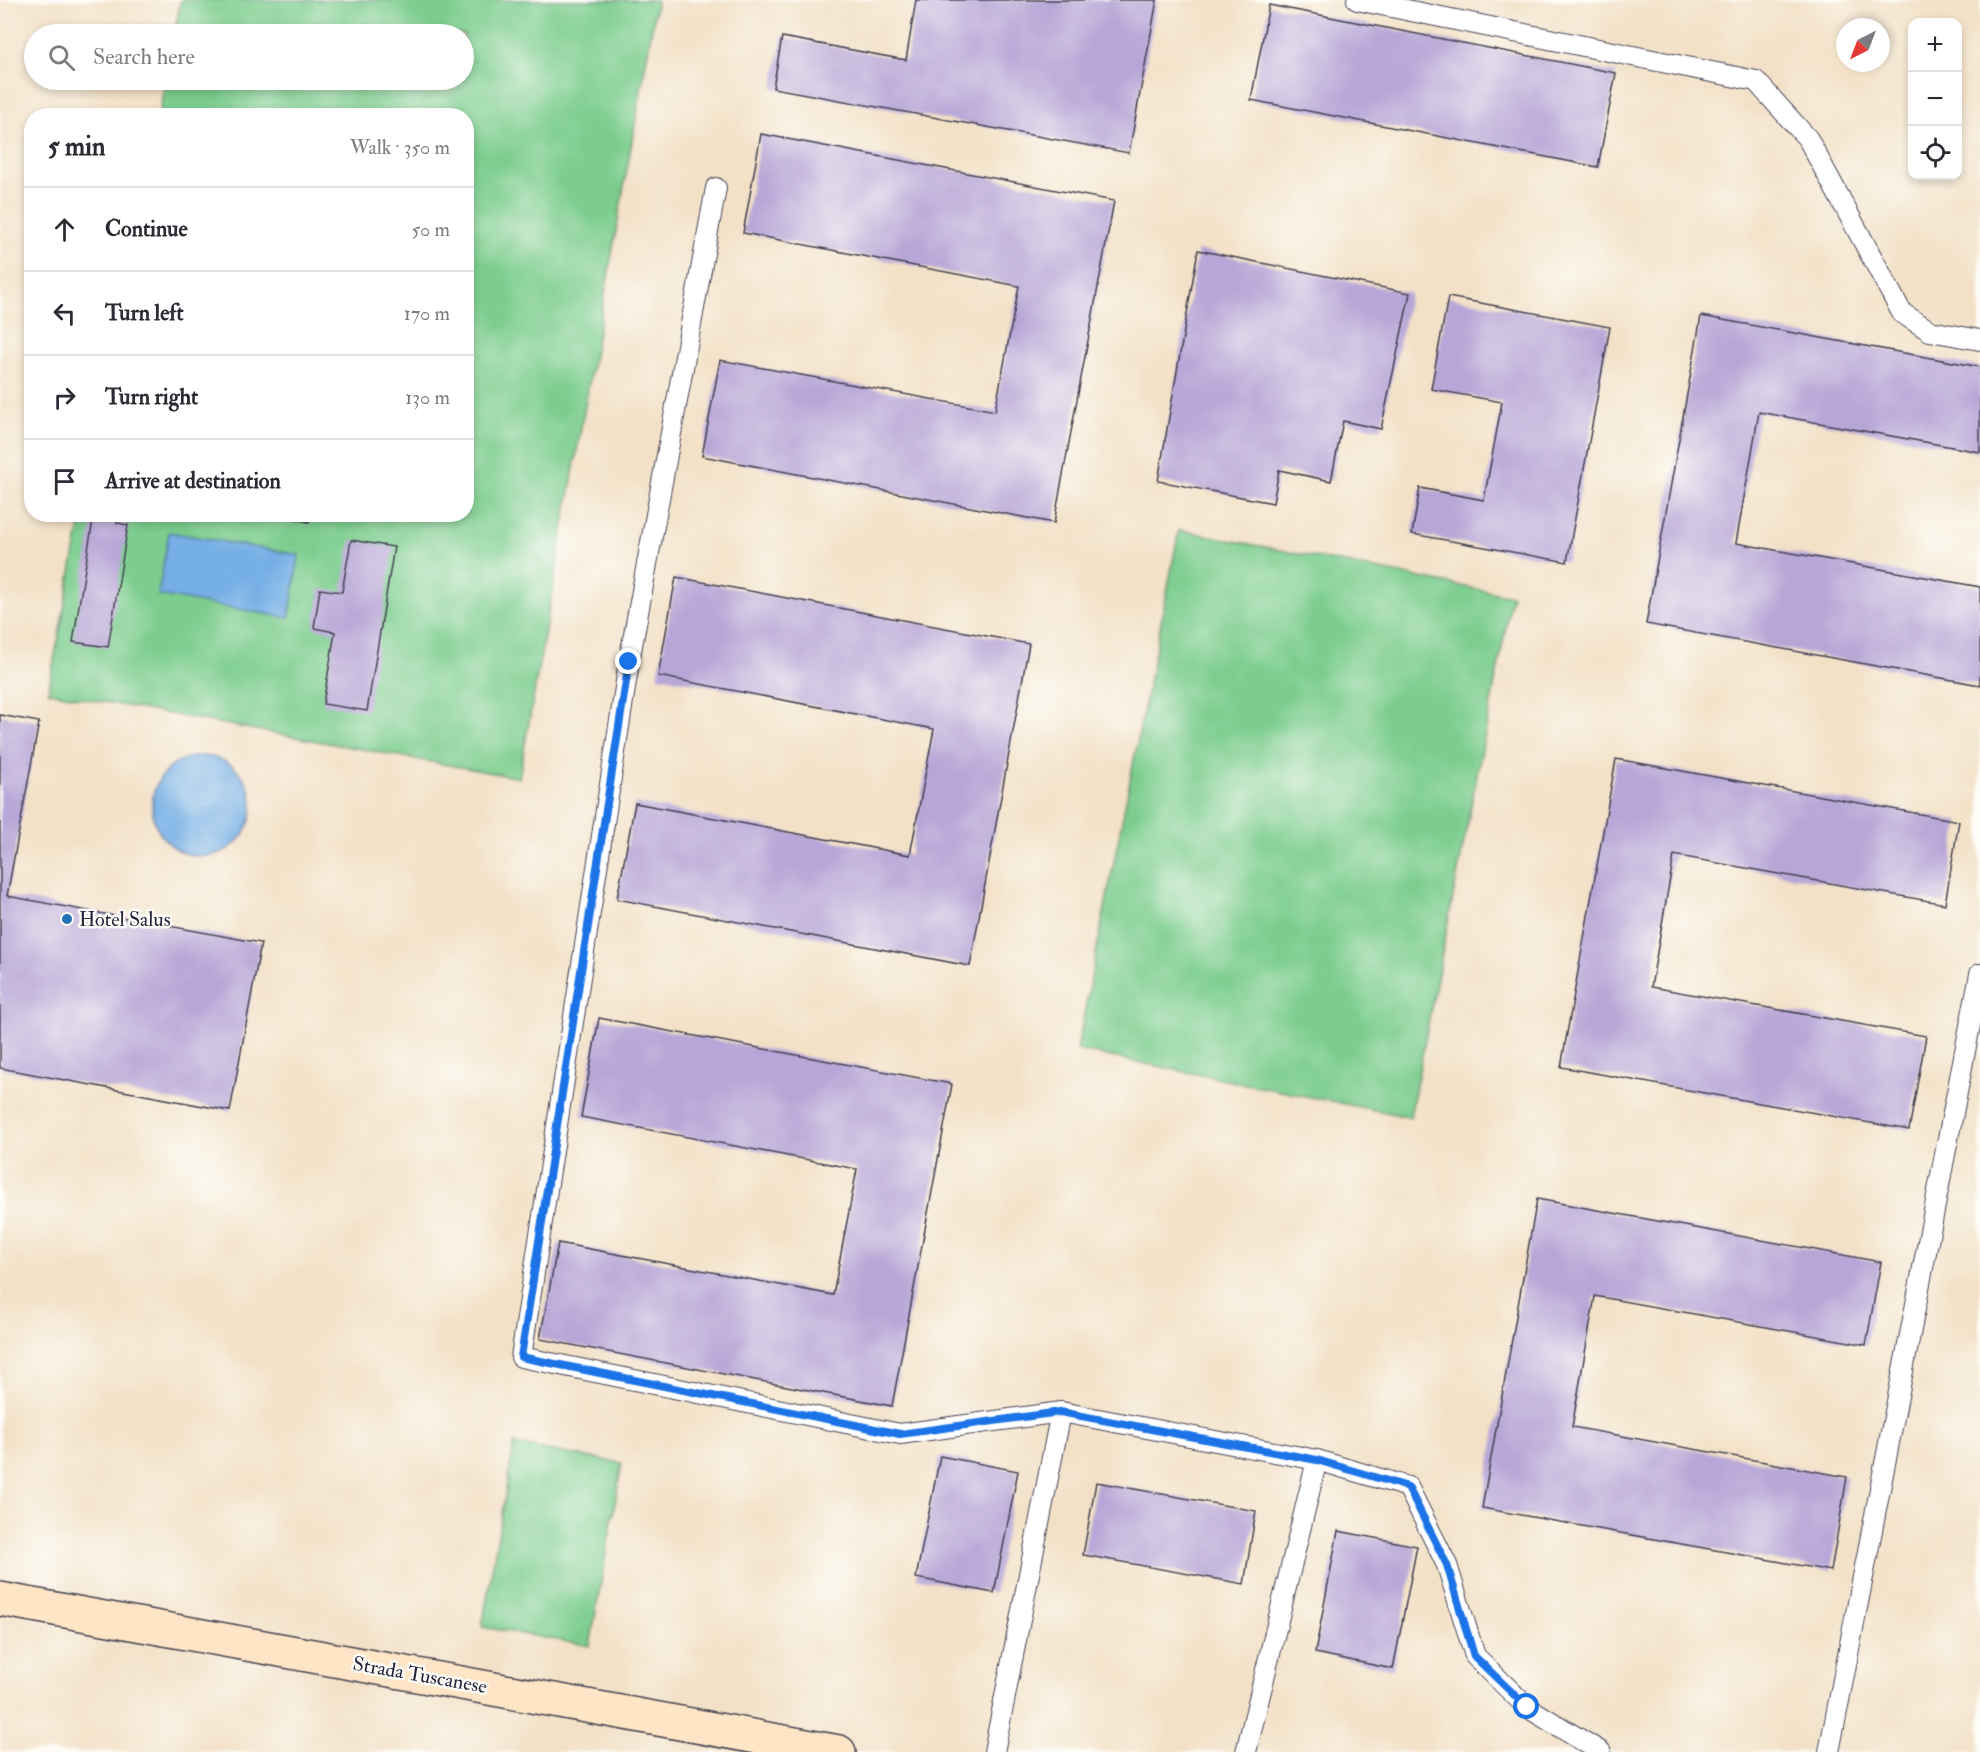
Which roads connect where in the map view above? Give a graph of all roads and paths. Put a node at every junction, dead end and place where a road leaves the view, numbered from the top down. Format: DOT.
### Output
graph roads {
  1 [pos="1356,0"];
  2 [pos="716,188"];
  3 [pos="1980,340"];
  4 [pos="1980,974"];
  5 [pos="1060,1412"];
  6 [pos="1317,1460"];
  7 [pos="0,1599"];
  8 [pos="839,1752"];
  9 [pos="994,1752"];
  10 [pos="1246,1752"];
  11 [pos="1601,1752"];
  12 [pos="1829,1752"];
  1 -- 3 [label="lane"];
  2 -- 5 [label="lane"];
  4 -- 12 [label="lane"];
  5 -- 6 [label="lane"];
  5 -- 9 [label="lane"];
  6 -- 10 [label="lane"];
  6 -- 11 [label="lane"];
  7 -- 8 [label="main road, Strada Tuscanese"];
}
